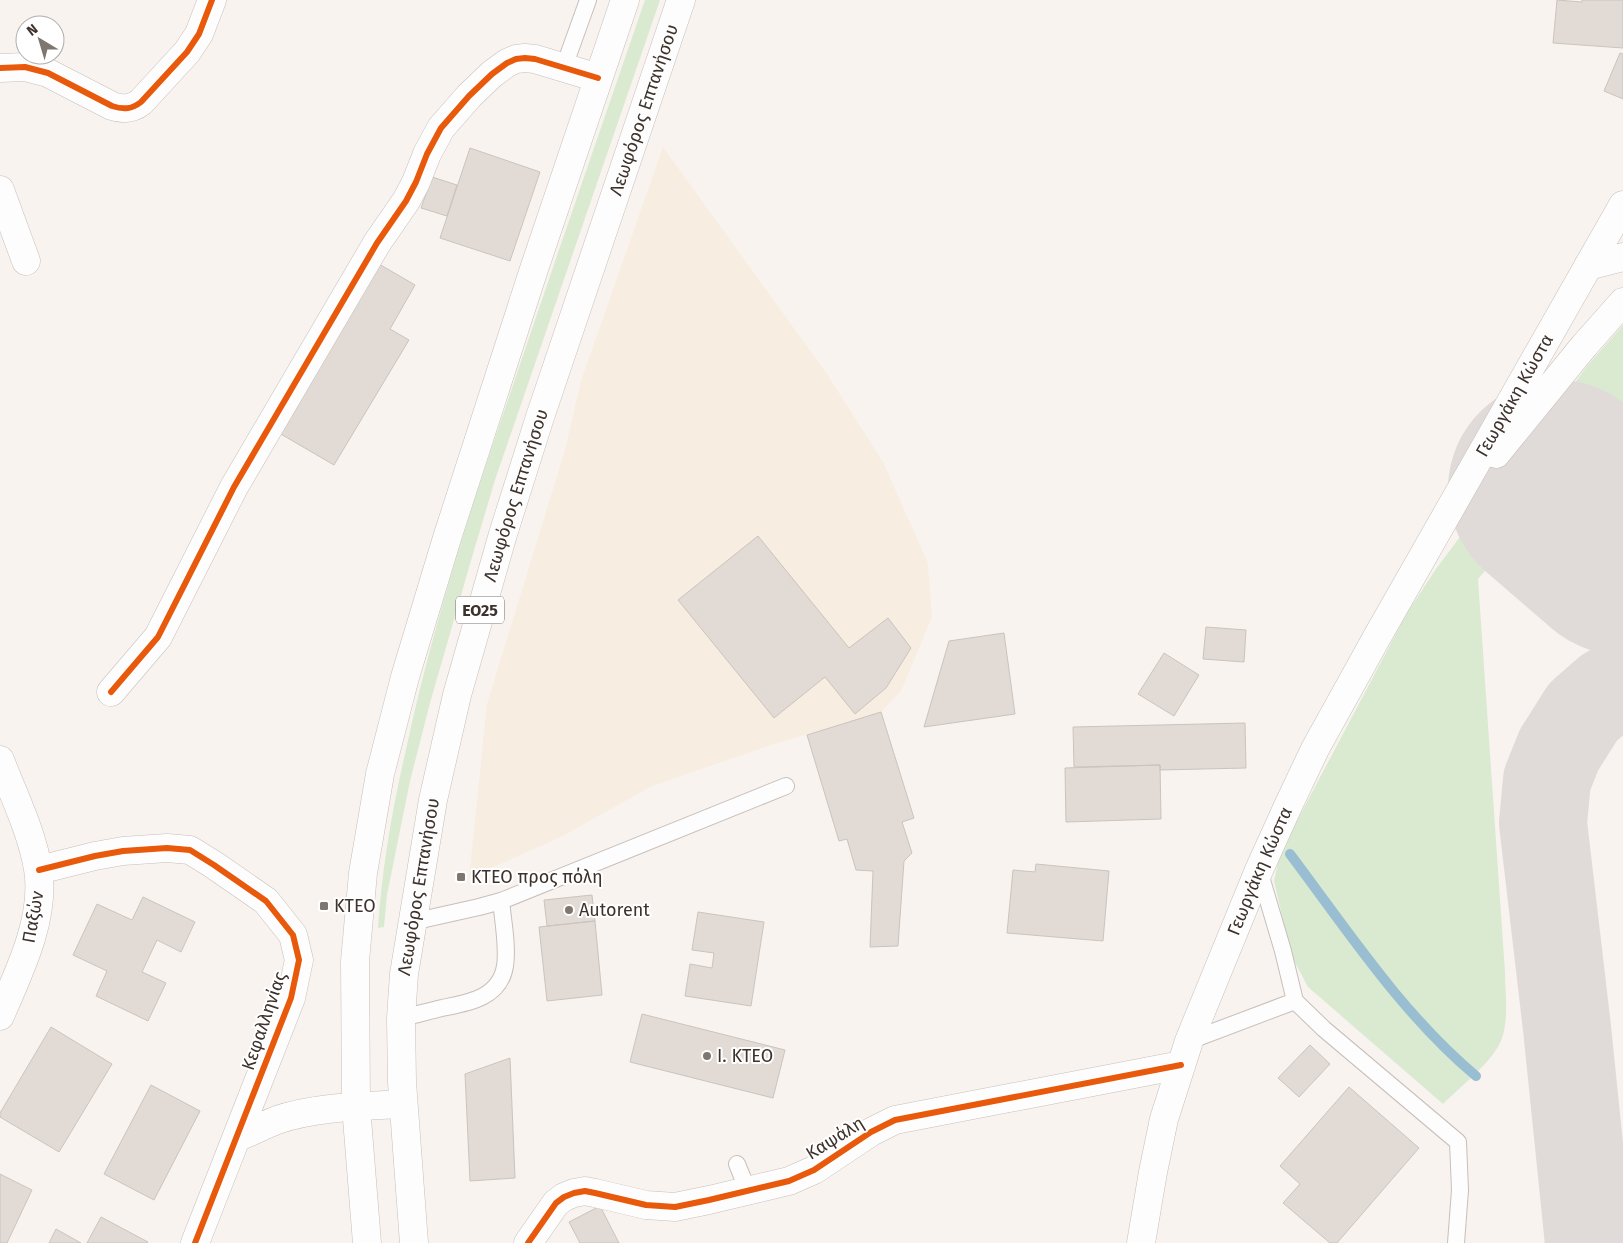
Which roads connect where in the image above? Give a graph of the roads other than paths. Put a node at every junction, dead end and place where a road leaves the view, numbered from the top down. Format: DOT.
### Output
graph roads {
  1 [pos="212,0"];
  2 [pos="588,0"];
  3 [pos="625,0"];
  4 [pos="681,0"];
  5 [pos="564,67"];
  6 [pos="0,68"];
  7 [pos="598,78"];
  8 [pos="0,190"];
  9 [pos="1623,205"];
  10 [pos="1623,257"];
  11 [pos="26,261"];
  12 [pos="1588,266"];
  13 [pos="1623,302"];
  14 [pos="1441,524"];
  15 [pos="111,692"];
  16 [pos="0,760"];
  17 [pos="786,786"];
  18 [pos="39,870"];
  19 [pos="1259,870"];
  20 [pos="501,901"];
  21 [pos="412,922"];
  22 [pos="7,984"];
  23 [pos="1295,1002"];
  24 [pos="0,1016"];
  25 [pos="401,1018"];
  26 [pos="1185,1053"];
  27 [pos="403,1104"];
  28 [pos="356,1106"];
  29 [pos="238,1137"];
  30 [pos="737,1164"];
  31 [pos="748,1191"];
  32 [pos="196,1243"];
  33 [pos="367,1243"];
  34 [pos="414,1243"];
  35 [pos="528,1243"];
  36 [pos="1141,1243"];
  37 [pos="1456,1243"];
  1 -- 6 [label="main road"];
  2 -- 5 [label="lane"];
  3 -- 7 [label="main road"];
  4 -- 21 [label="main road, Λεωφόρος Επτανήσου / ΕΟ25"];
  5 -- 7 [label="main road"];
  5 -- 15 [label="main road"];
  7 -- 28 [label="main road"];
  8 -- 11 [label="main road"];
  9 -- 12 [label="main road, Γεωργάκη Κώστα"];
  10 -- 12 [label="main road"];
  12 -- 14 [label="main road, Γεωργάκη Κώστα"];
  13 -- 14 [label="main road, Γεωργάκη Κώστα"];
  14 -- 19 [label="main road, Γεωργάκη Κώστα"];
  16 -- 18 [label="main road, Παξών"];
  17 -- 20 [label="lane"];
  18 -- 22 [label="main road, Παξών"];
  18 -- 29 [label="main road, Κεφαλληνίας"];
  19 -- 23 [label="lane"];
  19 -- 26 [label="main road, Γεωργάκη Κώστα"];
  20 -- 21 [label="lane"];
  20 -- 25 [label="lane"];
  21 -- 25 [label="main road, Λεωφόρος Επτανήσου / ΕΟ25"];
  22 -- 24 [label="main road, Παξών"];
  23 -- 26 [label="lane"];
  23 -- 37 [label="lane"];
  25 -- 27 [label="main road, Λεωφόρος Επτανήσου / ΕΟ25"];
  26 -- 31 [label="main road, Καψάλη"];
  26 -- 36 [label="main road, Γεωργάκη Κώστα"];
  27 -- 28 [label="main road"];
  27 -- 34 [label="main road, Λεωφόρος Επτανήσου / ΕΟ25"];
  28 -- 29 [label="main road"];
  28 -- 33 [label="main road"];
  29 -- 32 [label="main road, Κεφαλληνίας"];
  30 -- 31 [label="lane"];
  31 -- 35 [label="main road, Καψάλη"];
}
